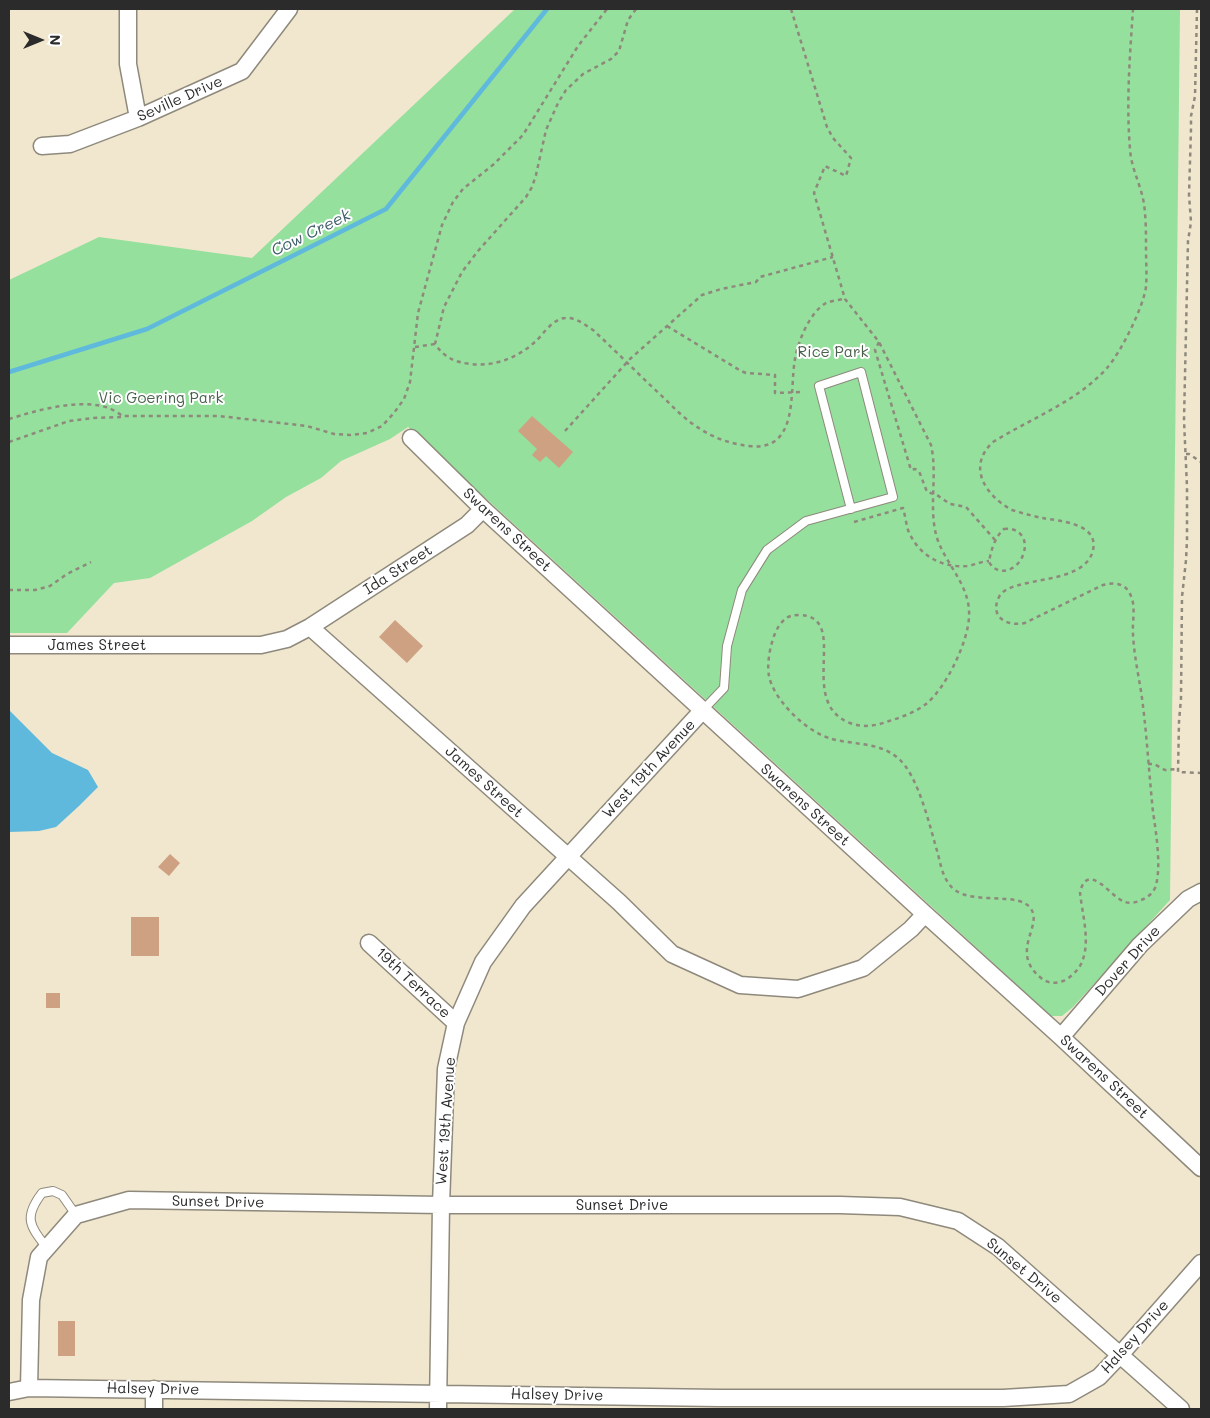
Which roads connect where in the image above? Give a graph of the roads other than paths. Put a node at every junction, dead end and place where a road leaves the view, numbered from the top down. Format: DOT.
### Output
graph roads {
  1 [pos="128,9"];
  2 [pos="289,9"];
  3 [pos="138,118"];
  4 [pos="42,146"];
  5 [pos="411,438"];
  6 [pos="483,509"];
  7 [pos="851,509"];
  8 [pos="310,627"];
  9 [pos="9,645"];
  10 [pos="702,711"];
  11 [pos="569,857"];
  12 [pos="1201,892"];
  13 [pos="925,914"];
  14 [pos="369,943"];
  15 [pos="456,1023"];
  16 [pos="1061,1036"];
  17 [pos="1201,1168"];
  18 [pos="441,1206"];
  19 [pos="76,1215"];
  20 [pos="47,1248"];
  21 [pos="1201,1263"];
  22 [pos="1120,1355"];
  23 [pos="30,1388"];
  24 [pos="154,1389"];
  25 [pos="9,1392"];
  26 [pos="438,1401"];
  27 [pos="719,1404"];
  28 [pos="1003,1404"];
  29 [pos="154,1409"];
  30 [pos="1181,1409"];
  1 -- 3 [label="street"];
  2 -- 3 [label="street, Seville Drive"];
  3 -- 4 [label="street, Seville Drive"];
  5 -- 6 [label="street, Swarens Street"];
  6 -- 8 [label="street, Ida Street"];
  6 -- 10 [label="street, Swarens Street"];
  7 -- 7 [label="lane"];
  7 -- 10 [label="lane"];
  8 -- 9 [label="street, James Street"];
  8 -- 11 [label="street, James Street"];
  10 -- 11 [label="street, West 19th Avenue"];
  10 -- 13 [label="street, Swarens Street"];
  11 -- 13 [label="street, James Street"];
  11 -- 15 [label="street, West 19th Avenue"];
  12 -- 16 [label="street, Dover Drive"];
  13 -- 16 [label="street, Swarens Street"];
  14 -- 15 [label="street, 19th Terrace"];
  15 -- 18 [label="street, West 19th Avenue"];
  16 -- 17 [label="street, Swarens Street"];
  18 -- 19 [label="street, Sunset Drive"];
  18 -- 22 [label="street, Sunset Drive"];
  18 -- 26 [label="street, West 19th Avenue"];
  19 -- 20 [label="street"];
  19 -- 20 [label="lane"];
  20 -- 23 [label="street"];
  21 -- 22 [label="street, Halsey Drive"];
  22 -- 28 [label="street, Halsey Drive"];
  22 -- 30 [label="street, Sunset Drive"];
  23 -- 24 [label="street, Halsey Drive"];
  23 -- 25 [label="street, Halsey Drive"];
  24 -- 26 [label="street, Halsey Drive"];
  24 -- 29 [label="street"];
  26 -- 27 [label="street, Halsey Drive"];
  27 -- 28 [label="street, Halsey Drive"];
}
